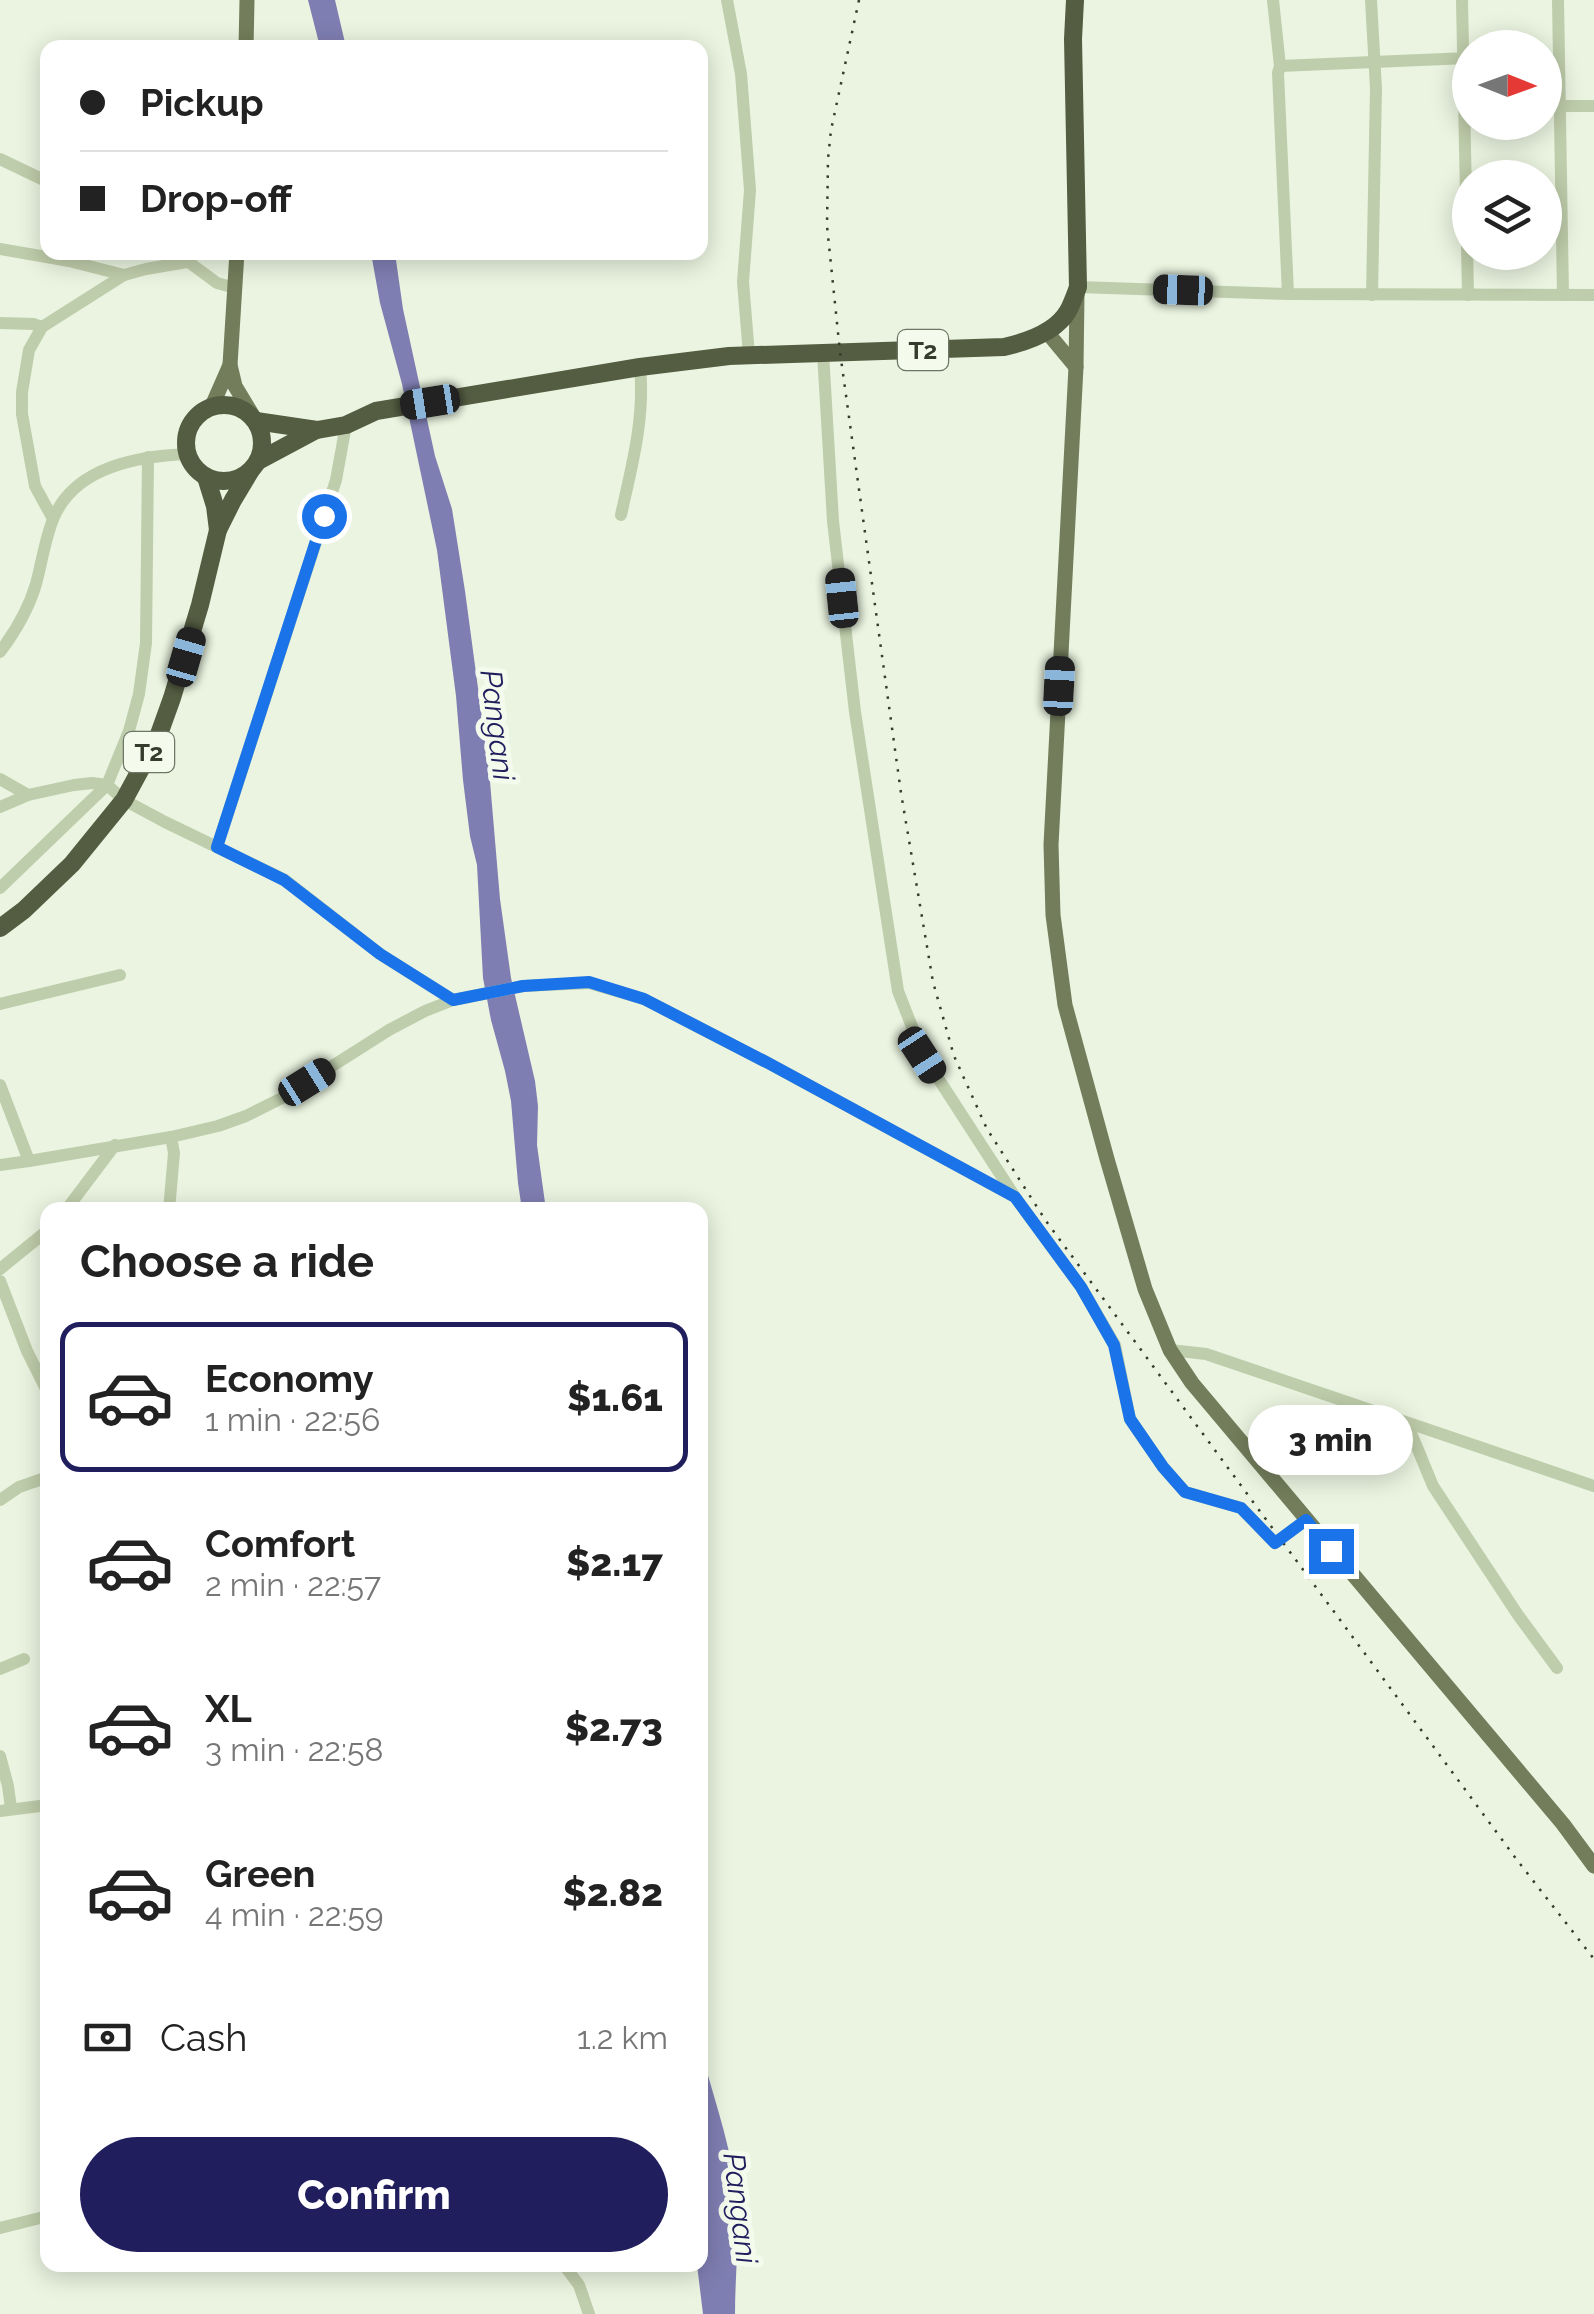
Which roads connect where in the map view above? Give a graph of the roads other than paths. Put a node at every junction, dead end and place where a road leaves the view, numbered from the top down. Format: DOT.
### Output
graph roads {
  1 [pos="247,0"];
  2 [pos="727,0"];
  3 [pos="1076,0"];
  4 [pos="1273,0"];
  5 [pos="1371,0"];
  6 [pos="1462,0"];
  7 [pos="1558,0"];
  8 [pos="1464,30"];
  9 [pos="1555,30"];
  10 [pos="246,40"];
  11 [pos="1452,59"];
  12 [pos="1375,62"];
  13 [pos="1280,66"];
  14 [pos="1562,106"];
  15 [pos="1594,106"];
  16 [pos="1467,140"];
  17 [pos="1561,140"];
  18 [pos="0,159"];
  19 [pos="40,178"];
  20 [pos="0,249"];
  21 [pos="40,256"];
  22 [pos="63,260"];
  23 [pos="185,260"];
  24 [pos="237,260"];
  25 [pos="187,262"];
  26 [pos="124,275"];
  27 [pos="1078,287"];
  28 [pos="235,288"];
  29 [pos="1288,294"];
  30 [pos="1372,295"];
  31 [pos="1468,295"];
  32 [pos="1563,295"];
  33 [pos="1594,295"];
  34 [pos="0,323"];
  35 [pos="42,327"];
  36 [pos="1046,331"];
  37 [pos="823,353"];
  38 [pos="749,355"];
  39 [pos="230,365"];
  40 [pos="640,367"];
  41 [pos="1076,367"];
  42 [pos="212,406"];
  43 [pos="254,419"];
  44 [pos="346,425"];
  45 [pos="317,430"];
  46 [pos="188,454"];
  47 [pos="148,457"];
  48 [pos="255,466"];
  49 [pos="206,477"];
  50 [pos="621,515"];
  51 [pos="53,519"];
  52 [pos="218,530"];
  53 [pos="0,652"];
  54 [pos="0,779"];
  55 [pos="107,785"];
  56 [pos="28,795"];
  57 [pos="124,800"];
  58 [pos="0,807"];
  59 [pos="217,847"];
  60 [pos="0,888"];
  61 [pos="0,928"];
  62 [pos="120,975"];
  63 [pos="453,1000"];
  64 [pos="0,1004"];
  65 [pos="0,1085"];
  66 [pos="171,1137"];
  67 [pos="116,1145"];
  68 [pos="30,1160"];
  69 [pos="0,1165"];
  70 [pos="1015,1197"];
  71 [pos="72,1202"];
  72 [pos="170,1202"];
  73 [pos="40,1237"];
  74 [pos="0,1270"];
  75 [pos="0,1281"];
  76 [pos="1170,1350"];
  77 [pos="40,1377"];
  78 [pos="1408,1423"];
  79 [pos="40,1480"];
  80 [pos="1594,1486"];
  81 [pos="0,1500"];
  82 [pos="1306,1520"];
  83 [pos="24,1660"];
  84 [pos="1557,1668"];
  85 [pos="0,1669"];
  86 [pos="0,1756"];
  87 [pos="40,1806"];
  88 [pos="5,1810"];
  89 [pos="1594,1866"];
  90 [pos="40,2218"];
  91 [pos="0,2228"];
  92 [pos="569,2272"];
  93 [pos="589,2314"];
  1 -- 10 [label="main road"];
  2 -- 38 [label="street"];
  3 -- 27 [label="highway"];
  4 -- 13 [label="street"];
  5 -- 12 [label="street"];
  6 -- 8 [label="street"];
  7 -- 9 [label="street"];
  11 -- 12 [label="street"];
  12 -- 13 [label="street"];
  12 -- 30 [label="street"];
  13 -- 29 [label="street"];
  14 -- 15 [label="street"];
  16 -- 31 [label="street"];
  17 -- 32 [label="street"];
  18 -- 19 [label="street"];
  20 -- 21 [label="street"];
  22 -- 26 [label="street"];
  23 -- 25 [label="street"];
  24 -- 28 [label="main road"];
  25 -- 26 [label="street"];
  25 -- 28 [label="street"];
  26 -- 35 [label="street"];
  27 -- 29 [label="street"];
  27 -- 36 [label="highway"];
  27 -- 41 [label="main road"];
  28 -- 39 [label="main road"];
  29 -- 30 [label="street"];
  30 -- 31 [label="street"];
  31 -- 32 [label="street"];
  32 -- 33 [label="street"];
  34 -- 35 [label="street"];
  35 -- 51 [label="street"];
  36 -- 37 [label="highway, T2"];
  36 -- 41 [label="main road"];
  37 -- 38 [label="highway, T2"];
  37 -- 70 [label="street"];
  38 -- 40 [label="highway, T2"];
  39 -- 42 [label="main road"];
  39 -- 43 [label="main road"];
  40 -- 44 [label="highway, T2"];
  40 -- 50 [label="street"];
  41 -- 76 [label="main road"];
  42 -- 43 [label="highway, T2"];
  42 -- 46 [label="highway"];
  43 -- 45 [label="highway, T2"];
  43 -- 48 [label="highway"];
  44 -- 45 [label="highway, T2"];
  44 -- 59 [label="street"];
  45 -- 48 [label="highway, T2"];
  46 -- 47 [label="street"];
  46 -- 49 [label="highway, T2"];
  47 -- 51 [label="street"];
  47 -- 55 [label="street"];
  48 -- 49 [label="highway, T2"];
  48 -- 52 [label="highway, T2"];
  49 -- 52 [label="highway, T2"];
  51 -- 53 [label="street"];
  52 -- 57 [label="highway, T2"];
  54 -- 56 [label="street"];
  55 -- 56 [label="street"];
  55 -- 57 [label="street"];
  55 -- 60 [label="street"];
  56 -- 58 [label="street"];
  57 -- 59 [label="street"];
  57 -- 61 [label="highway, T2"];
  59 -- 63 [label="street"];
  62 -- 64 [label="street"];
  63 -- 66 [label="street"];
  63 -- 70 [label="street"];
  65 -- 68 [label="street"];
  66 -- 67 [label="street"];
  66 -- 72 [label="street"];
  67 -- 68 [label="street"];
  67 -- 71 [label="street"];
  68 -- 69 [label="street"];
  70 -- 82 [label="street"];
  73 -- 74 [label="street"];
  75 -- 77 [label="street"];
  76 -- 78 [label="street"];
  76 -- 82 [label="main road"];
  78 -- 80 [label="street"];
  78 -- 84 [label="street"];
  79 -- 81 [label="street"];
  82 -- 89 [label="main road"];
  83 -- 85 [label="street"];
  86 -- 88 [label="street"];
  87 -- 88 [label="street"];
  90 -- 91 [label="street"];
  92 -- 93 [label="street"];
}
